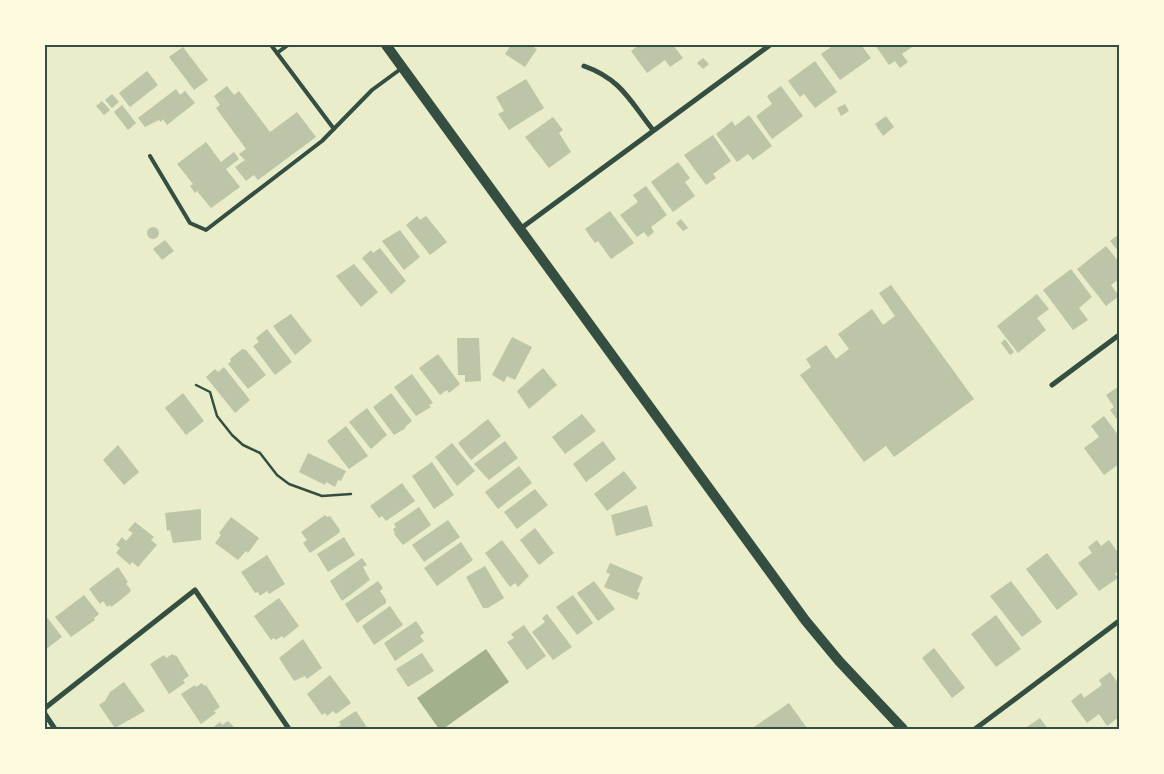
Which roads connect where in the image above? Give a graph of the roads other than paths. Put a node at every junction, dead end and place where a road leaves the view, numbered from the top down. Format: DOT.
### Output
graph roads {
  1 [pos="271,45"];
  2 [pos="288,45"];
  3 [pos="386,45"];
  4 [pos="770,45"];
  5 [pos="277,53"];
  6 [pos="584,66"];
  7 [pos="402,68"];
  8 [pos="334,129"];
  9 [pos="653,130"];
  10 [pos="150,156"];
  11 [pos="520,229"];
  12 [pos="1119,336"];
  13 [pos="1052,385"];
  14 [pos="1119,621"];
  15 [pos="45,708"];
  16 [pos="45,714"];
  17 [pos="55,729"];
  18 [pos="289,729"];
  19 [pos="903,729"];
  20 [pos="975,729"];
  1 -- 5 [label="lane"];
  2 -- 5 [label="lane"];
  3 -- 7 [label="main road"];
  4 -- 9 [label="street"];
  5 -- 8 [label="lane"];
  6 -- 9 [label="street"];
  7 -- 8 [label="lane"];
  7 -- 11 [label="main road"];
  8 -- 10 [label="lane"];
  9 -- 11 [label="street"];
  11 -- 19 [label="main road"];
  12 -- 13 [label="street"];
  14 -- 20 [label="street"];
  15 -- 18 [label="street"];
  16 -- 17 [label="street"];
}
